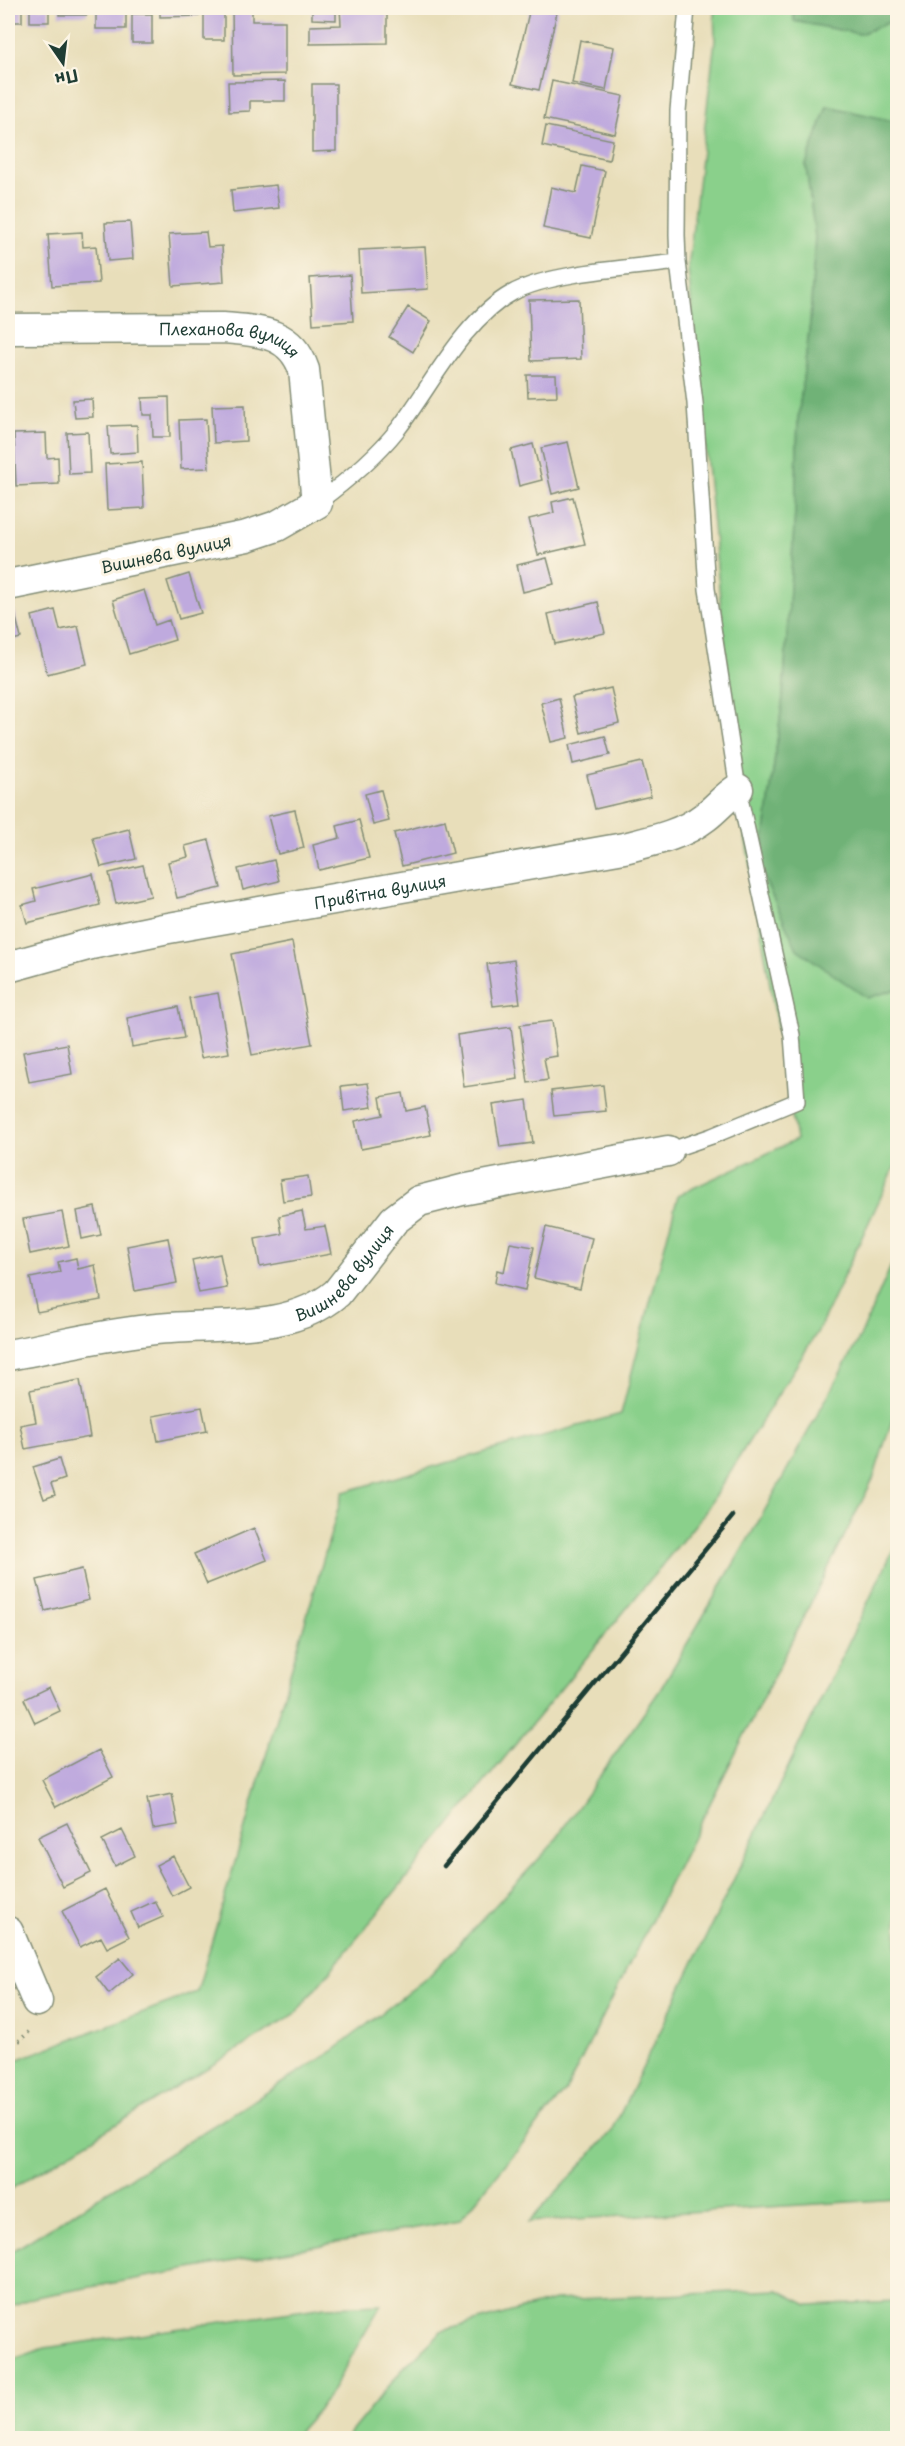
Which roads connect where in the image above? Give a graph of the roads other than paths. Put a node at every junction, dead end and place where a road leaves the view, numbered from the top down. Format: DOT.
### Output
graph roads {
  1 [pos="687,8"];
  2 [pos="678,262"];
  3 [pos="8,329"];
  4 [pos="317,503"];
  5 [pos="8,585"];
  6 [pos="738,789"];
  7 [pos="8,967"];
  8 [pos="668,1151"];
  9 [pos="8,1355"];
  10 [pos="8,1932"];
  11 [pos="37,2001"];
  1 -- 2 [label="lane"];
  2 -- 4 [label="lane"];
  2 -- 6 [label="lane"];
  3 -- 4 [label="street, Плеханова вулиця"];
  4 -- 5 [label="street, Вишнева вулиця"];
  6 -- 7 [label="street, Привітна вулиця"];
  6 -- 8 [label="lane"];
  8 -- 9 [label="street, Вишнева вулиця"];
  10 -- 11 [label="street"];
}
